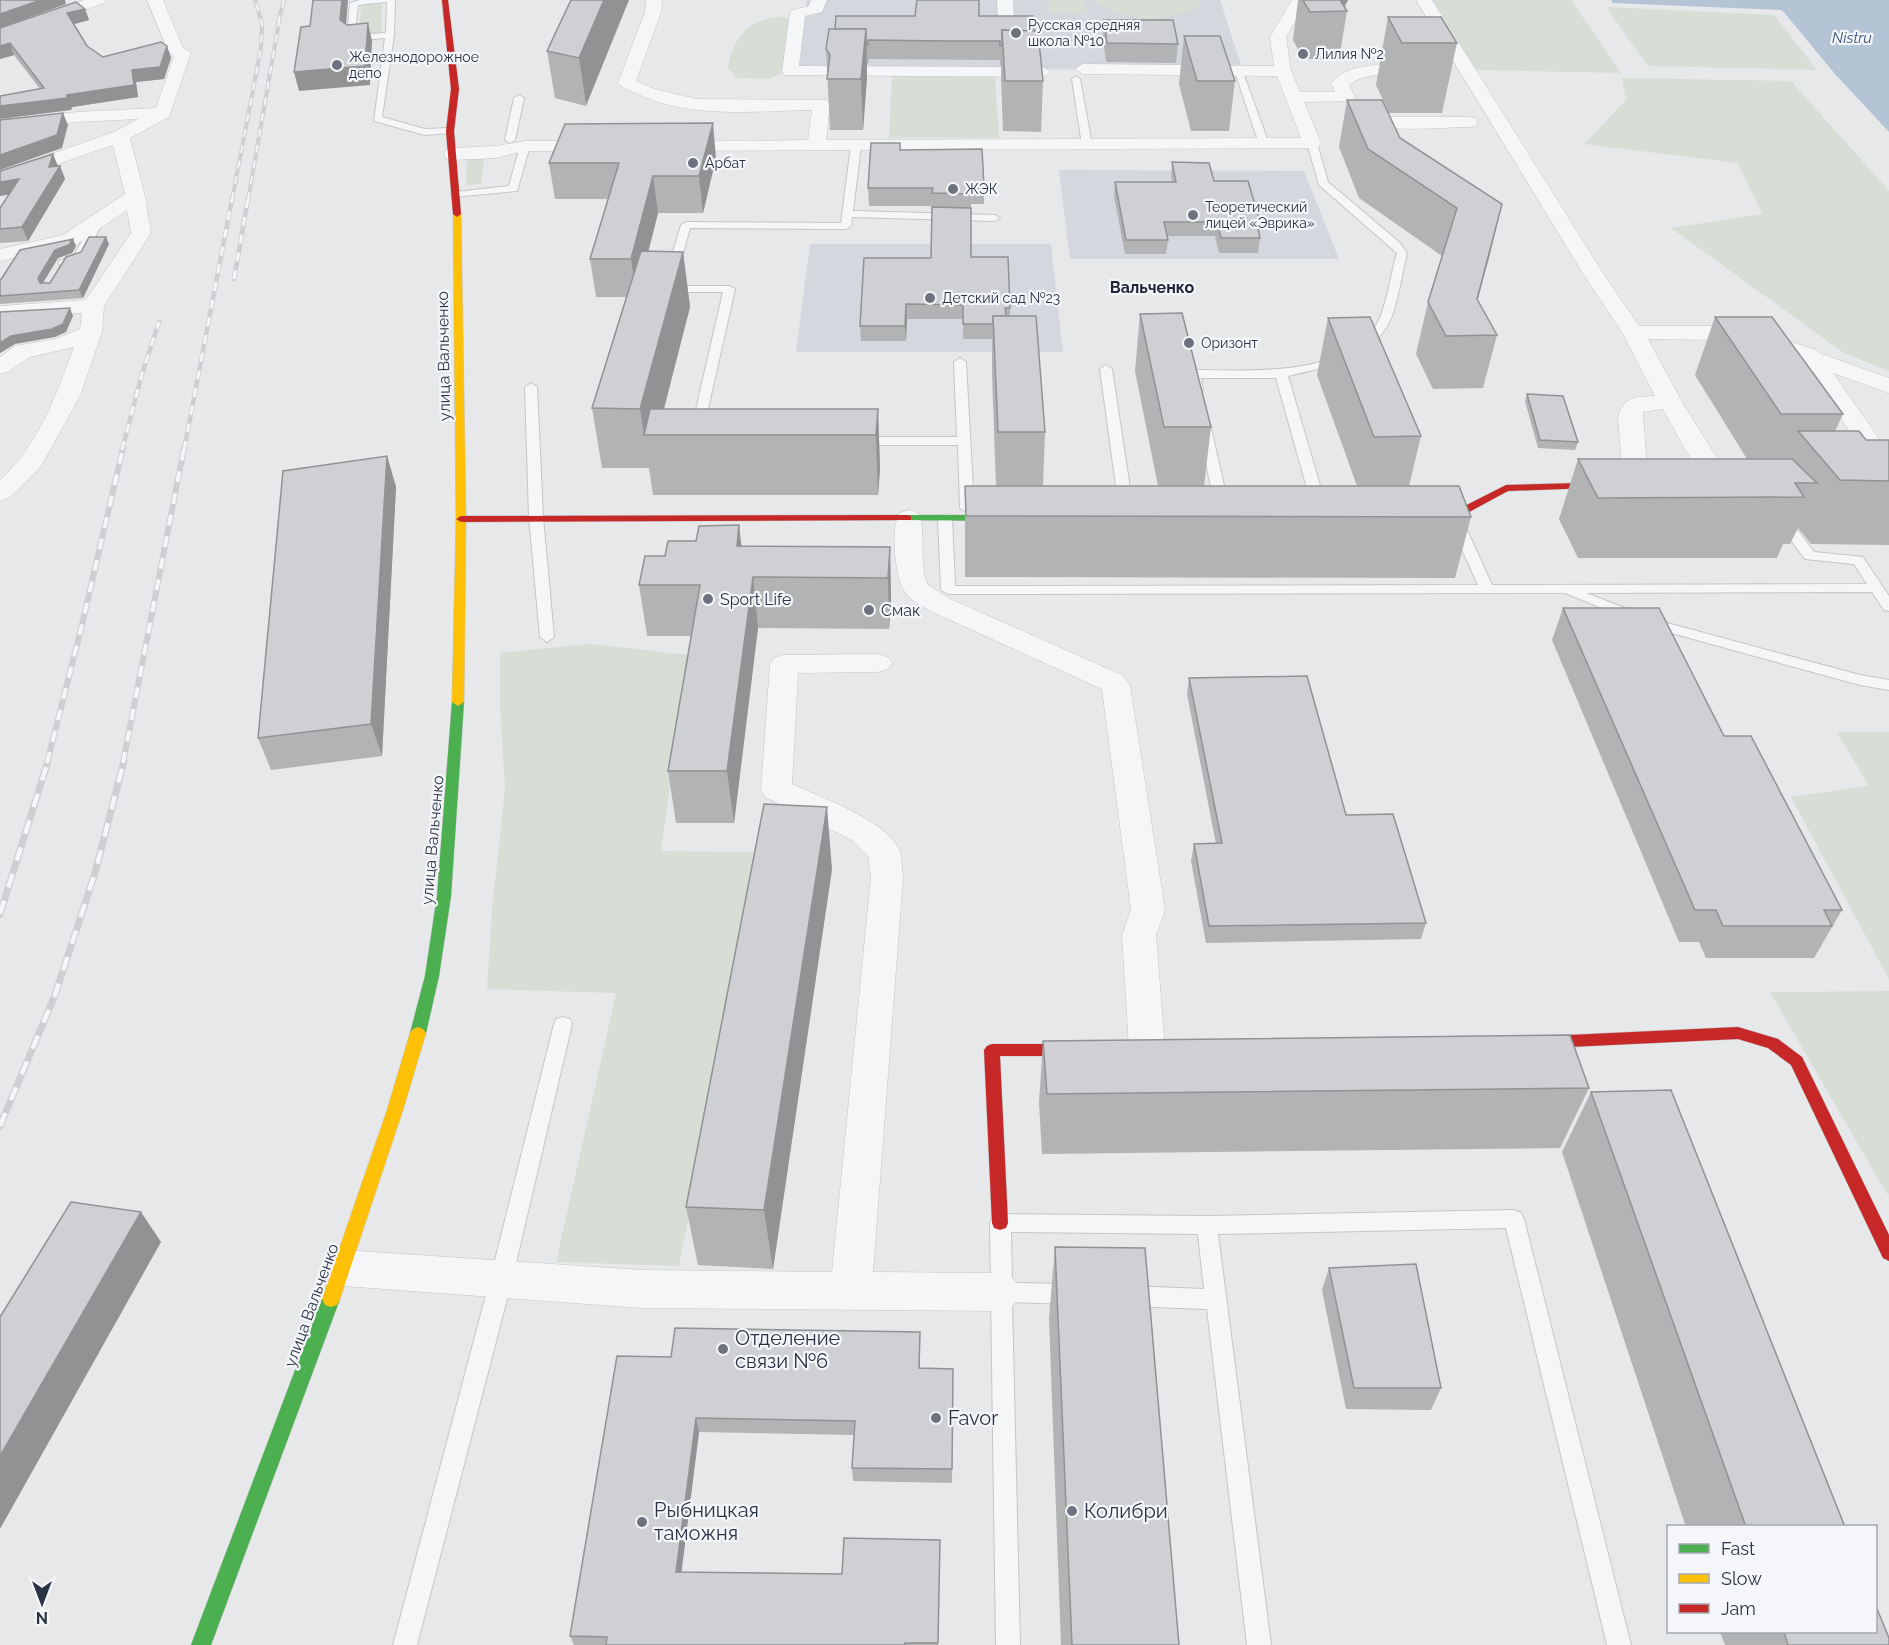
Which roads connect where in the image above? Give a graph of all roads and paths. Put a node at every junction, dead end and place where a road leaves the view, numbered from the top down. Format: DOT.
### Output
graph roads {
  1 [pos="99,0"];
  2 [pos="155,0"];
  3 [pos="385,0"];
  4 [pos="391,0"];
  5 [pos="445,0"];
  6 [pos="654,0"];
  7 [pos="819,0"];
  8 [pos="1005,0"];
  9 [pos="1300,0"];
  10 [pos="1424,0"];
  11 [pos="1006,19"];
  12 [pos="0,35"];
  13 [pos="390,35"];
  14 [pos="1449,70"];
  15 [pos="1283,71"];
  16 [pos="1043,72"];
  17 [pos="1079,74"];
  18 [pos="1240,75"];
  19 [pos="1294,97"];
  20 [pos="1346,97"];
  21 [pos="519,98"];
  22 [pos="163,113"];
  23 [pos="1469,122"];
  24 [pos="0,126"];
  25 [pos="120,136"];
  26 [pos="452,141"];
  27 [pos="517,143"];
  28 [pos="1312,143"];
  29 [pos="1264,144"];
  30 [pos="1088,145"];
  31 [pos="620,146"];
  32 [pos="654,146"];
  33 [pos="816,146"];
  34 [pos="856,147"];
  35 [pos="0,178"];
  36 [pos="456,195"];
  37 [pos="135,196"];
  38 [pos="847,214"];
  39 [pos="995,218"];
  40 [pos="99,220"];
  41 [pos="0,255"];
  42 [pos="59,270"];
  43 [pos="93,306"];
  44 [pos="0,312"];
  45 [pos="91,332"];
  46 [pos="1633,332"];
  47 [pos="1809,355"];
  48 [pos="960,362"];
  49 [pos="0,366"];
  50 [pos="1106,369"];
  51 [pos="1281,374"];
  52 [pos="531,387"];
  53 [pos="1889,387"];
  54 [pos="1670,402"];
  55 [pos="707,440"];
  56 [pos="847,441"];
  57 [pos="964,441"];
  58 [pos="1885,479"];
  59 [pos="1642,485"];
  60 [pos="1706,485"];
  61 [pos="1737,487"];
  62 [pos="0,493"];
  63 [pos="1773,510"];
  64 [pos="1454,516"];
  65 [pos="536,517"];
  66 [pos="909,518"];
  67 [pos="945,518"];
  68 [pos="967,518"];
  69 [pos="1024,518"];
  70 [pos="1127,518"];
  71 [pos="1224,518"];
  72 [pos="461,519"];
  73 [pos="1317,519"];
  74 [pos="1414,519"];
  75 [pos="1486,588"];
  76 [pos="1561,588"];
  77 [pos="1876,588"];
  78 [pos="1889,607"];
  79 [pos="547,637"];
  80 [pos="878,663"];
  81 [pos="1889,685"];
  82 [pos="563,1024"];
  83 [pos="1509,1043"];
  84 [pos="1147,1049"];
  85 [pos="1099,1050"];
  86 [pos="1000,1223"];
  87 [pos="1207,1225"];
  88 [pos="1889,1253"];
  89 [pos="343,1268"];
  90 [pos="501,1280"];
  91 [pos="851,1290"];
  92 [pos="1000,1292"];
  93 [pos="1214,1299"];
  94 [pos="201,1645"];
  95 [pos="405,1645"];
  96 [pos="1008,1645"];
  97 [pos="1259,1645"];
  98 [pos="1619,1645"];
  1 -- 12 [label="street"];
  2 -- 22 [label="street"];
  3 -- 13 [label="lane"];
  4 -- 13 [label="lane"];
  5 -- 26 [label="main road, улица Вальченко"];
  6 -- 33 [label="street"];
  7 -- 16 [label="street"];
  8 -- 11 [label="street"];
  9 -- 15 [label="street"];
  10 -- 14 [label="street"];
  13 -- 26 [label="lane"];
  14 -- 20 [label="street"];
  14 -- 46 [label="street"];
  15 -- 17 [label="street"];
  15 -- 19 [label="street"];
  17 -- 30 [label="lane"];
  18 -- 29 [label="lane"];
  19 -- 20 [label="street"];
  19 -- 28 [label="street"];
  20 -- 23 [label="street"];
  21 -- 27 [label="lane"];
  22 -- 24 [label="street"];
  22 -- 25 [label="street"];
  25 -- 35 [label="street"];
  25 -- 37 [label="street"];
  26 -- 27 [label="street"];
  26 -- 36 [label="main road, улица Вальченко"];
  27 -- 31 [label="street"];
  27 -- 36 [label="lane"];
  28 -- 29 [label="street"];
  28 -- 51 [label="lane"];
  29 -- 30 [label="street"];
  30 -- 34 [label="street"];
  32 -- 33 [label="street"];
  33 -- 34 [label="street"];
  34 -- 38 [label="lane"];
  36 -- 72 [label="main road, улица Вальченко"];
  37 -- 40 [label="street"];
  37 -- 43 [label="street"];
  38 -- 39 [label="lane"];
  38 -- 55 [label="lane"];
  40 -- 41 [label="street"];
  40 -- 42 [label="lane"];
  43 -- 44 [label="street"];
  43 -- 45 [label="street"];
  45 -- 49 [label="street"];
  45 -- 62 [label="street"];
  46 -- 47 [label="street"];
  46 -- 54 [label="street"];
  47 -- 53 [label="street"];
  47 -- 58 [label="street"];
  48 -- 57 [label="lane"];
  50 -- 70 [label="lane"];
  51 -- 71 [label="lane"];
  51 -- 73 [label="lane"];
  52 -- 65 [label="lane"];
  54 -- 59 [label="street"];
  54 -- 61 [label="street"];
  56 -- 57 [label="lane"];
  57 -- 68 [label="lane"];
  59 -- 64 [label="main road"];
  60 -- 61 [label="main road"];
  63 -- 77 [label="lane"];
  64 -- 74 [label="main road"];
  64 -- 75 [label="lane"];
  65 -- 66 [label="main road"];
  65 -- 72 [label="main road"];
  65 -- 79 [label="lane"];
  66 -- 67 [label="main road"];
  66 -- 84 [label="street"];
  67 -- 68 [label="main road"];
  67 -- 75 [label="lane"];
  68 -- 69 [label="main road"];
  72 -- 89 [label="main road, улица Вальченко"];
  75 -- 76 [label="lane"];
  76 -- 77 [label="lane"];
  76 -- 81 [label="lane"];
  77 -- 78 [label="lane"];
  80 -- 91 [label="street"];
  82 -- 90 [label="lane"];
  83 -- 88 [label="main road"];
  85 -- 86 [label="main road"];
  86 -- 87 [label="lane"];
  86 -- 92 [label="lane"];
  87 -- 93 [label="lane"];
  87 -- 98 [label="lane"];
  89 -- 90 [label="street"];
  89 -- 94 [label="main road, улица Вальченко"];
  90 -- 91 [label="street"];
  90 -- 95 [label="lane"];
  91 -- 92 [label="street"];
  92 -- 93 [label="lane"];
  92 -- 96 [label="lane"];
  93 -- 97 [label="lane"];
}
